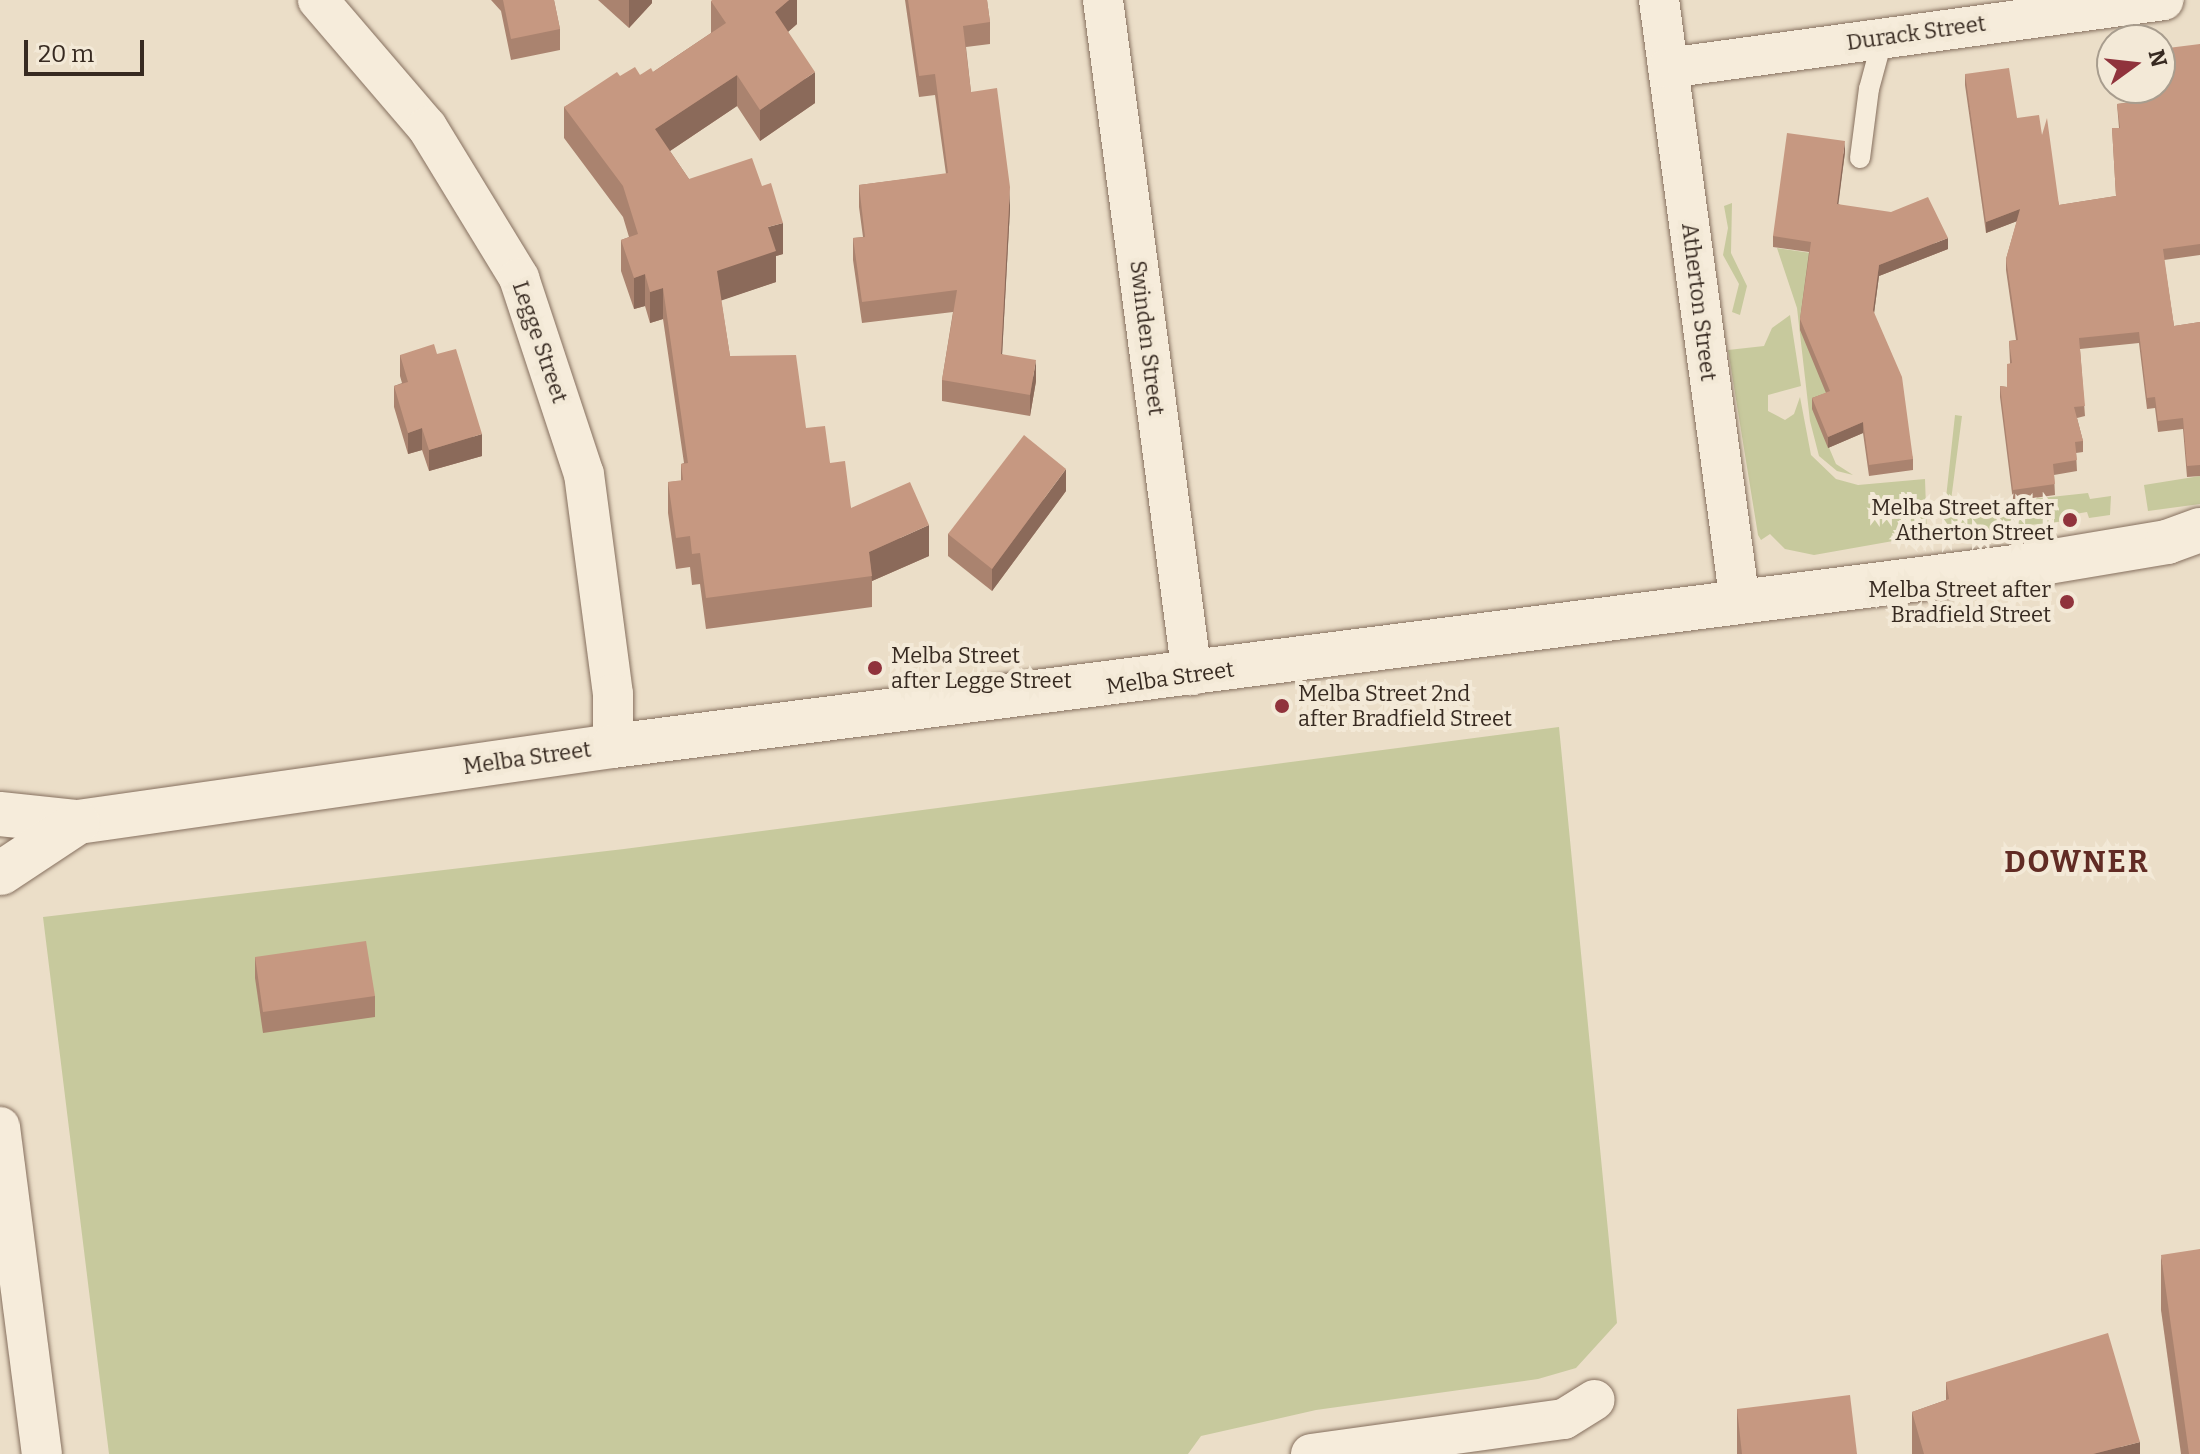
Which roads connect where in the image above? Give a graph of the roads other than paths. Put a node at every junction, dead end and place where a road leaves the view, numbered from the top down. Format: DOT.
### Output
graph roads {
  1 [pos="318,0"];
  2 [pos="1103,0"];
  3 [pos="1659,0"];
  4 [pos="2163,0"];
  5 [pos="1883,37"];
  6 [pos="1668,68"];
  7 [pos="1860,158"];
  8 [pos="2189,541"];
  9 [pos="1740,603"];
  10 [pos="1192,675"];
  11 [pos="613,746"];
  12 [pos="0,814"];
  13 [pos="78,822"];
  14 [pos="0,862"];
  15 [pos="0,1127"];
  16 [pos="1595,1400"];
  17 [pos="42,1454"];
  18 [pos="1311,1454"];
  1 -- 11 [label="street, Legge Street"];
  2 -- 10 [label="street, Swinden Street"];
  3 -- 6 [label="street, Atherton Street"];
  4 -- 5 [label="street, Durack Street"];
  5 -- 6 [label="street, Durack Street"];
  5 -- 7 [label="lane"];
  6 -- 9 [label="street, Atherton Street"];
  8 -- 9 [label="street, Melba Street"];
  9 -- 10 [label="street, Melba Street"];
  10 -- 11 [label="street, Melba Street"];
  11 -- 13 [label="street, Melba Street"];
  12 -- 13 [label="street, Melba Street"];
  13 -- 14 [label="street, Melba Street"];
  15 -- 17 [label="street"];
  16 -- 18 [label="street"];
}
